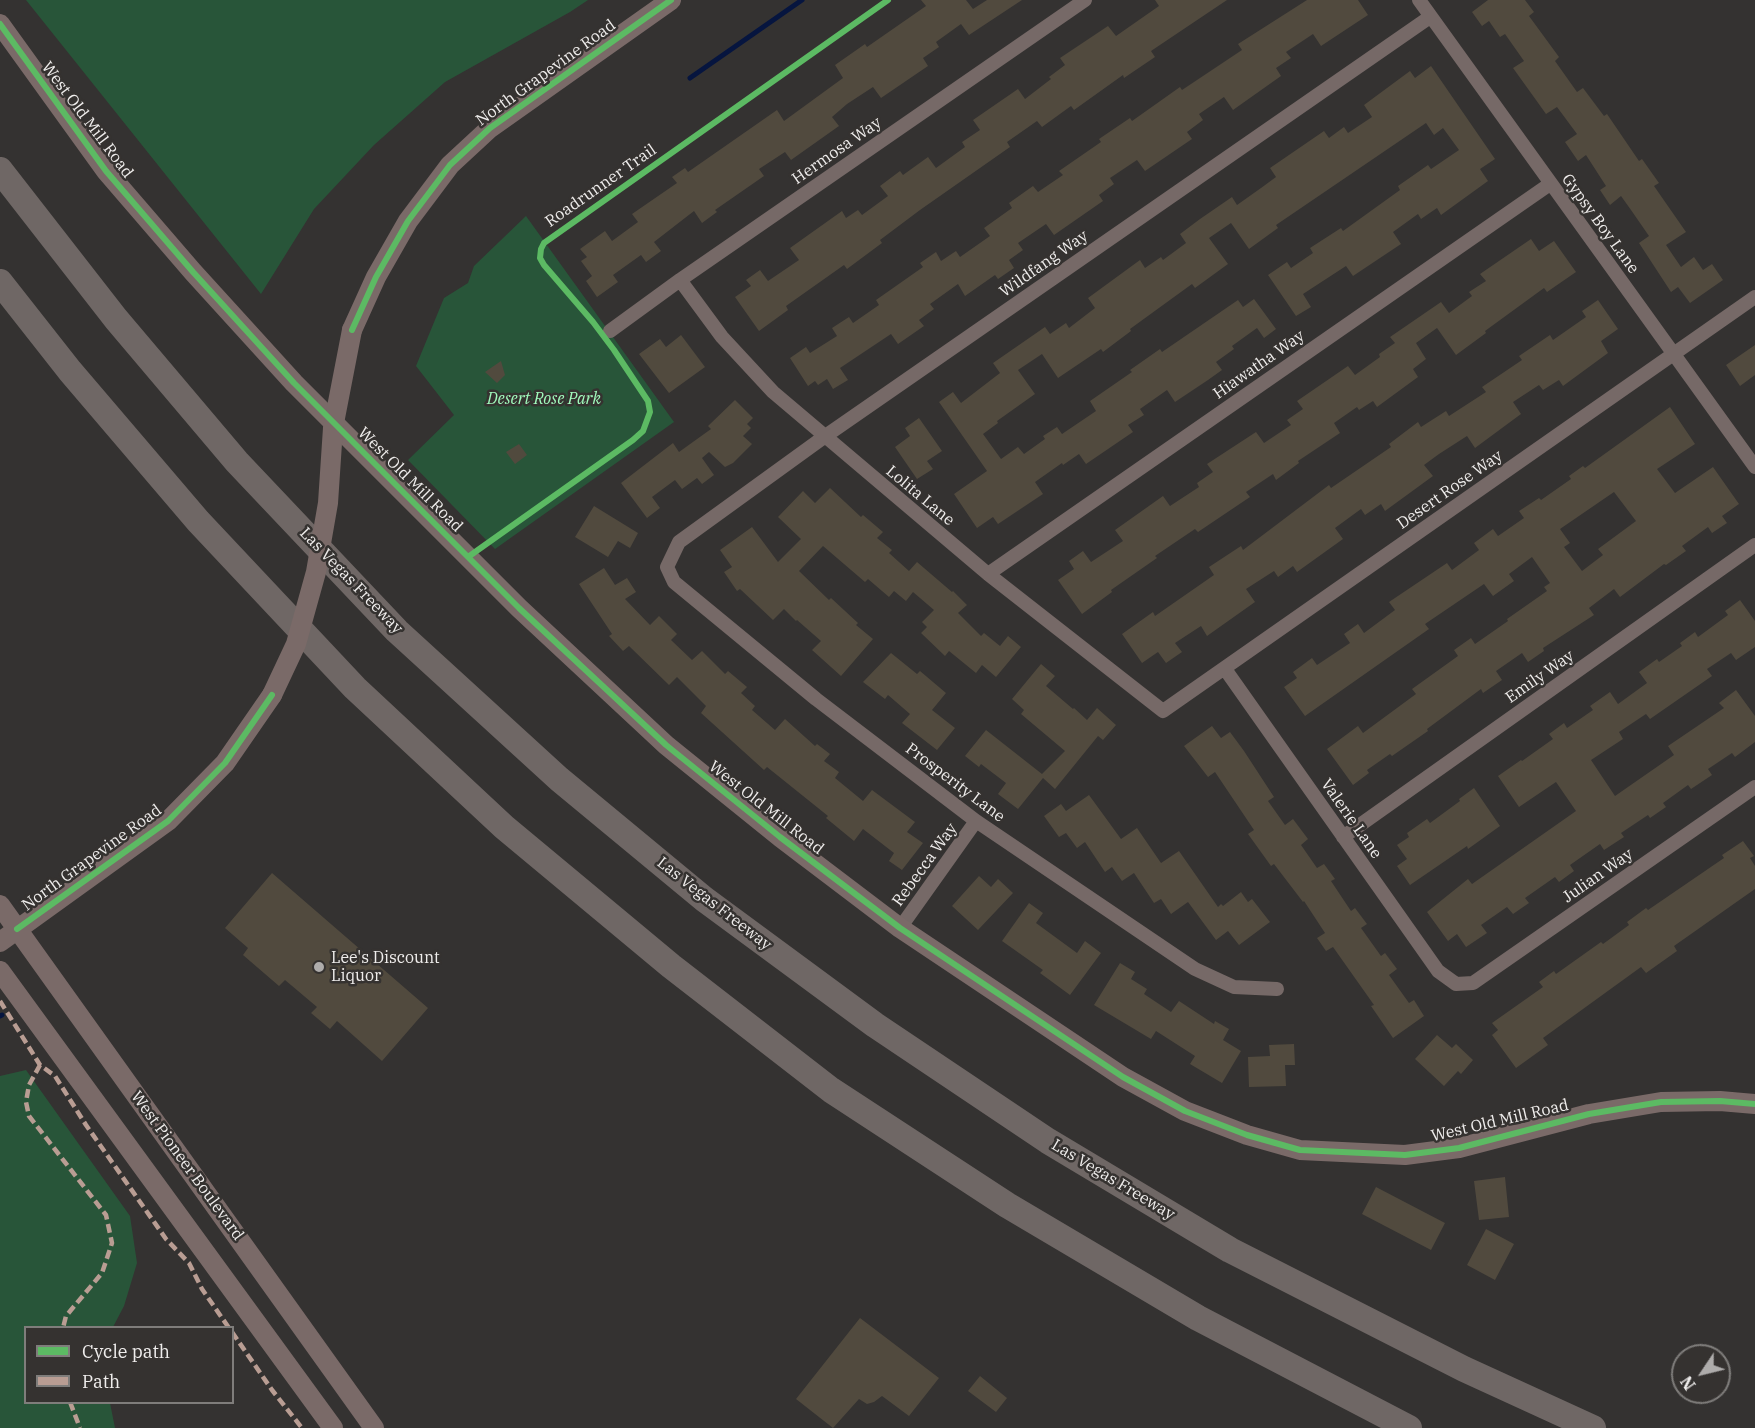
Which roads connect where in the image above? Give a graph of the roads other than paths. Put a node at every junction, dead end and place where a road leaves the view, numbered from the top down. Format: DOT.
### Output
graph roads {
  1 [pos="671,0"];
  2 [pos="1085,0"];
  3 [pos="1419,0"];
  4 [pos="1430,17"];
  5 [pos="0,24"];
  6 [pos="0,170"];
  7 [pos="1550,184"];
  8 [pos="680,280"];
  9 [pos="0,282"];
  10 [pos="1755,297"];
  11 [pos="610,331"];
  12 [pos="1674,353"];
  13 [pos="824,437"];
  14 [pos="1755,467"];
  15 [pos="679,542"];
  16 [pos="1755,545"];
  17 [pos="988,574"];
  18 [pos="1225,669"];
  19 [pos="1163,711"];
  20 [pos="1755,787"];
  21 [pos="976,821"];
  22 [pos="1343,837"];
  23 [pos="0,905"];
  24 [pos="900,928"];
  25 [pos="17,929"];
  26 [pos="0,942"];
  27 [pos="0,971"];
  28 [pos="1456,984"];
  29 [pos="1277,988"];
  30 [pos="1755,1104"];
  31 [pos="333,1428"];
  32 [pos="374,1428"];
  33 [pos="1409,1428"];
  34 [pos="1593,1428"];
  1 -- 25 [label="main road, North Grapevine Road, bridge"];
  2 -- 8 [label="street, Hermosa Way"];
  3 -- 4 [label="street, Gypsy Boy Lane"];
  4 -- 7 [label="street, Gypsy Boy Lane"];
  4 -- 13 [label="street, Wildfang Way"];
  5 -- 24 [label="main road, West Old Mill Road"];
  6 -- 34 [label="highway, Las Vegas Freeway"];
  7 -- 12 [label="street, Gypsy Boy Lane"];
  7 -- 17 [label="street, Hiawatha Way"];
  8 -- 11 [label="street, Hermosa Way"];
  8 -- 13 [label="street, Lolita Lane"];
  9 -- 33 [label="highway"];
  10 -- 12 [label="street, Desert Rose Way"];
  12 -- 14 [label="street, Gypsy Boy Lane"];
  12 -- 18 [label="street, Desert Rose Way"];
  13 -- 15 [label="street, Wildfang Way"];
  13 -- 17 [label="street, Lolita Lane"];
  15 -- 21 [label="street, Prosperity Lane"];
  16 -- 22 [label="street, Emily Way"];
  17 -- 19 [label="street, Lolita Lane"];
  18 -- 19 [label="street, Desert Rose Way"];
  18 -- 22 [label="street, Valerie Lane"];
  20 -- 28 [label="street, Julian Way"];
  21 -- 24 [label="street, Rebecca Way"];
  21 -- 29 [label="street, Prosperity Lane"];
  22 -- 28 [label="street, Valerie Lane"];
  23 -- 25 [label="main road, West Pioneer Boulevard"];
  24 -- 30 [label="main road, West Old Mill Road"];
  25 -- 26 [label="main road, North Grapevine Road"];
  25 -- 32 [label="main road, West Pioneer Boulevard"];
  27 -- 31 [label="main road"];
}
